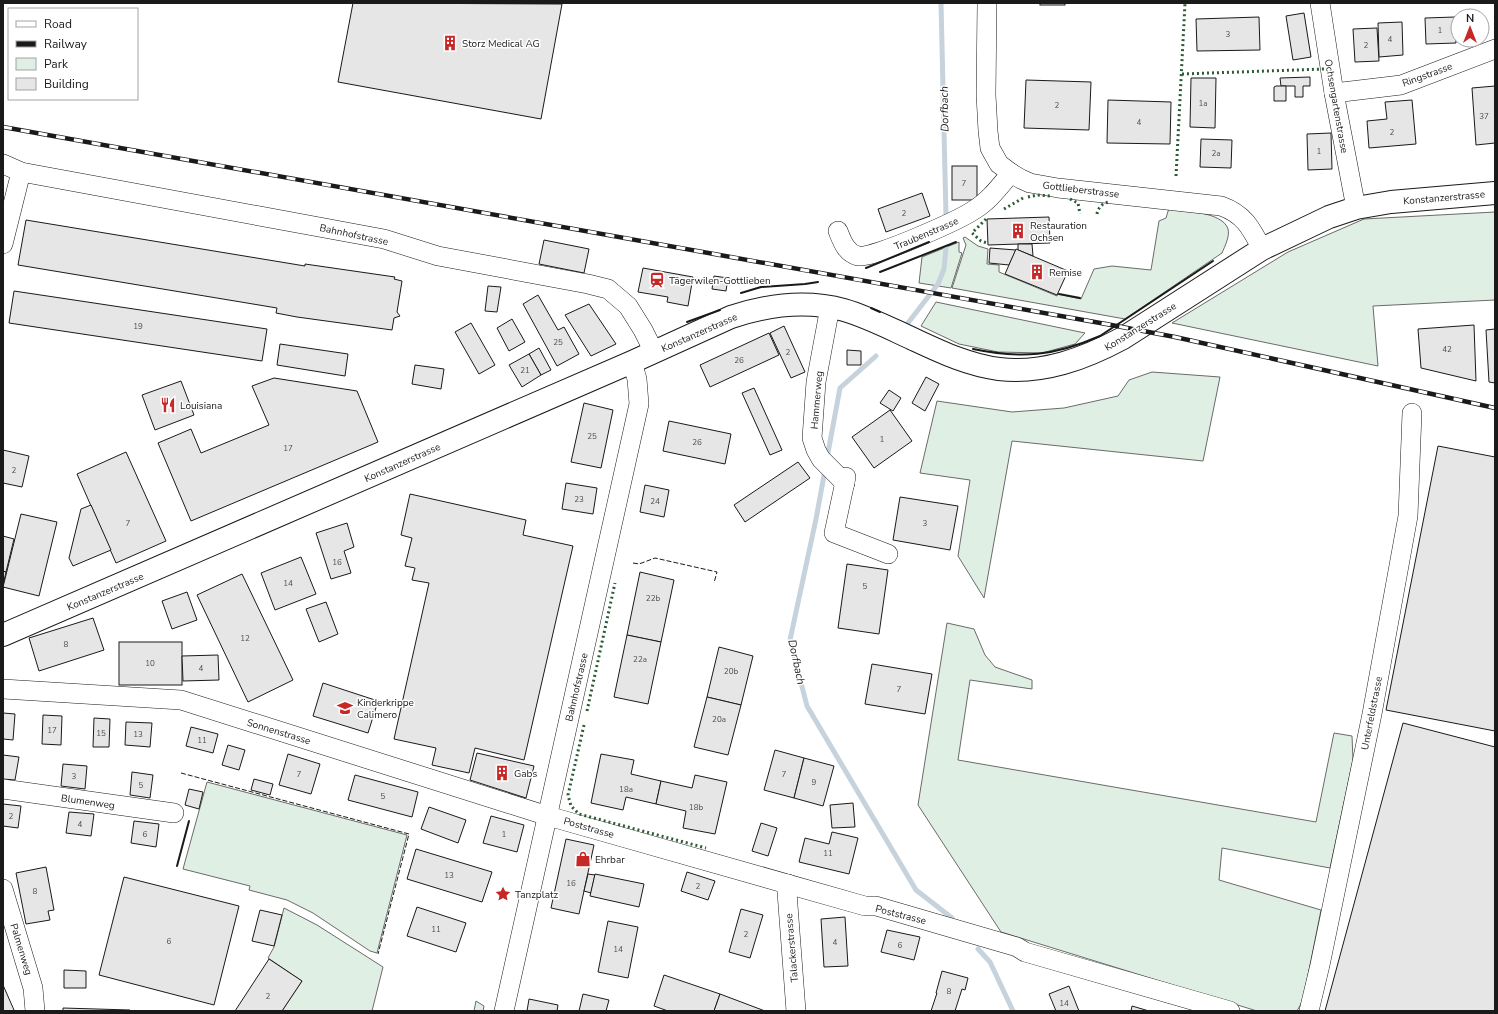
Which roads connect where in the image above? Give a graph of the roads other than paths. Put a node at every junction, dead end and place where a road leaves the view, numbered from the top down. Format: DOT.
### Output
graph roads {
  1 [pos="988,3"];
  2 [pos="1320,3"];
  3 [pos="1495,49"];
  4 [pos="1334,93"];
  5 [pos="3,164"];
  6 [pos="21,172"];
  7 [pos="1011,173"];
  8 [pos="1495,193"];
  9 [pos="1356,208"];
  10 [pos="838,231"];
  11 [pos="3,244"];
  12 [pos="1262,249"];
  13 [pos="830,307"];
  14 [pos="654,352"];
  15 [pos="632,362"];
  16 [pos="1412,413"];
  17 [pos="888,554"];
  18 [pos="3,635"];
  19 [pos="3,689"];
  20 [pos="3,789"];
  21 [pos="174,813"];
  22 [pos="548,816"];
  23 [pos="788,884"];
  24 [pos="3,888"];
  25 [pos="35,1011"];
  26 [pos="504,1011"];
  27 [pos="796,1011"];
  28 [pos="1230,1011"];
  29 [pos="1309,1011"];
  1 -- 7 [label="street, Gottlieberstrasse"];
  2 -- 4 [label="street, Ochsengartenstrasse"];
  3 -- 4 [label="street, Ringstrasse"];
  4 -- 9 [label="street, Ochsengartenstrasse"];
  5 -- 6 [label="street, Bahnhofstrasse"];
  6 -- 11 [label="street"];
  6 -- 14 [label="street, Bahnhofstrasse"];
  7 -- 10 [label="street, Traubenstrasse"];
  7 -- 12 [label="street, Gottlieberstrasse"];
  8 -- 9 [label="main road, Konstanzerstrasse"];
  9 -- 12 [label="main road, Konstanzerstrasse"];
  12 -- 13 [label="main road, Konstanzerstrasse"];
  13 -- 14 [label="main road, Konstanzerstrasse"];
  13 -- 17 [label="street, Hammerweg"];
  14 -- 15 [label="main road, Konstanzerstrasse"];
  15 -- 18 [label="main road, Konstanzerstrasse"];
  15 -- 22 [label="street, Bahnhofstrasse"];
  16 -- 29 [label="street, Unterfeldstrasse"];
  19 -- 22 [label="street, Sonnenstrasse"];
  20 -- 21 [label="street, Blumenweg"];
  22 -- 23 [label="street, Poststrasse"];
  22 -- 26 [label="street, Bahnhofstrasse"];
  23 -- 27 [label="street, Talackerstrasse"];
  23 -- 28 [label="street, Poststrasse"];
  24 -- 25 [label="street, Palmenweg"];
}
